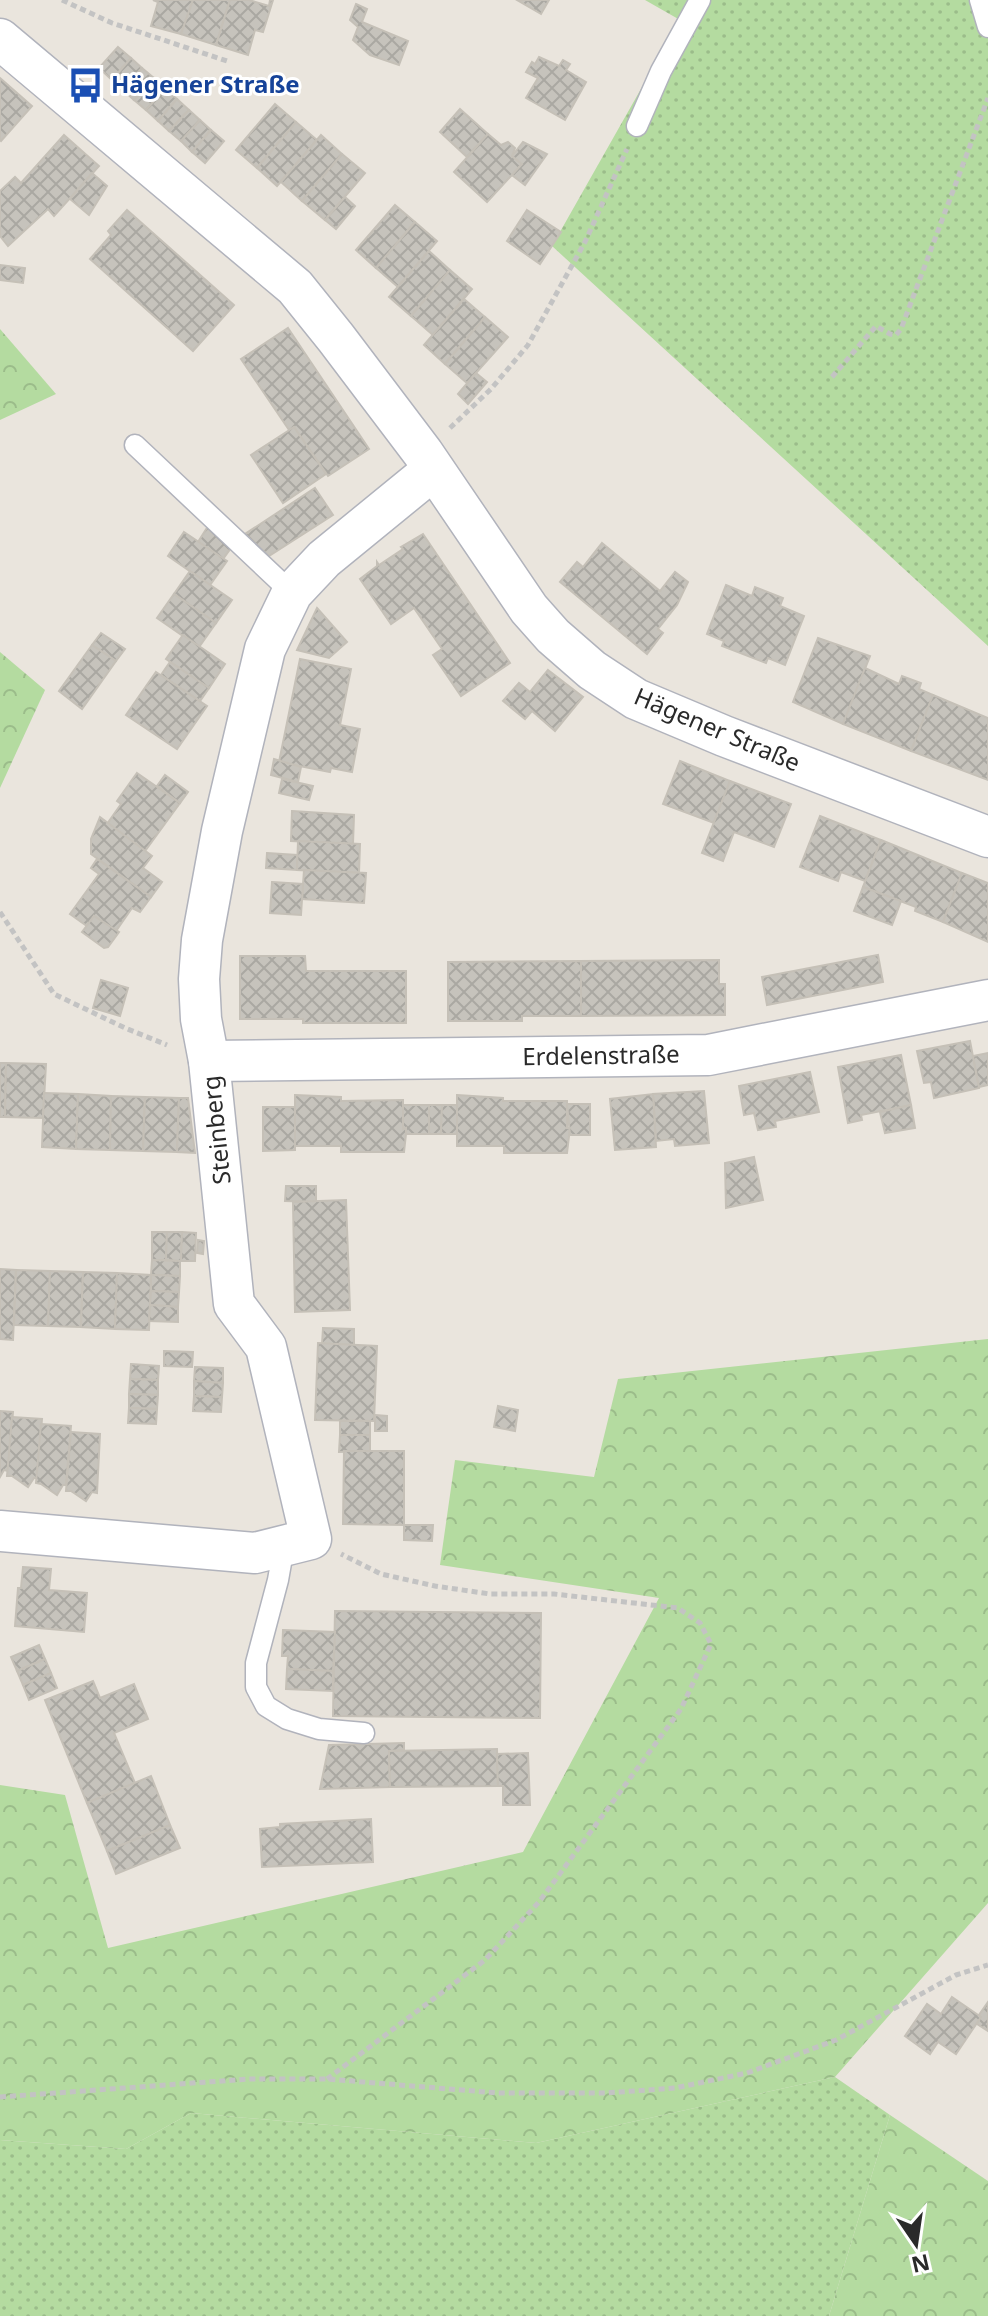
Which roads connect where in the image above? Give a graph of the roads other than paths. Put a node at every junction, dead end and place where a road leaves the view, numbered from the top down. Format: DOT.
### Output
graph roads {
  1 [pos="700,0"];
  2 [pos="980,0"];
  3 [pos="988,27"];
  4 [pos="0,39"];
  5 [pos="637,126"];
  6 [pos="135,445"];
  7 [pos="428,462"];
  8 [pos="292,593"];
  9 [pos="988,837"];
  10 [pos="988,1000"];
  11 [pos="209,1061"];
  12 [pos="0,1531"];
  13 [pos="298,1542"];
  14 [pos="364,1733"];
  1 -- 5 [label="lane"];
  2 -- 3 [label="lane"];
  4 -- 7 [label="street, Hägener Straße"];
  6 -- 8 [label="lane"];
  7 -- 8 [label="street, Steinberg"];
  7 -- 9 [label="street, Hägener Straße"];
  8 -- 11 [label="street, Steinberg"];
  10 -- 11 [label="street, Erdelenstraße"];
  11 -- 13 [label="street, Steinberg"];
  12 -- 13 [label="street"];
  13 -- 14 [label="lane"];
}
